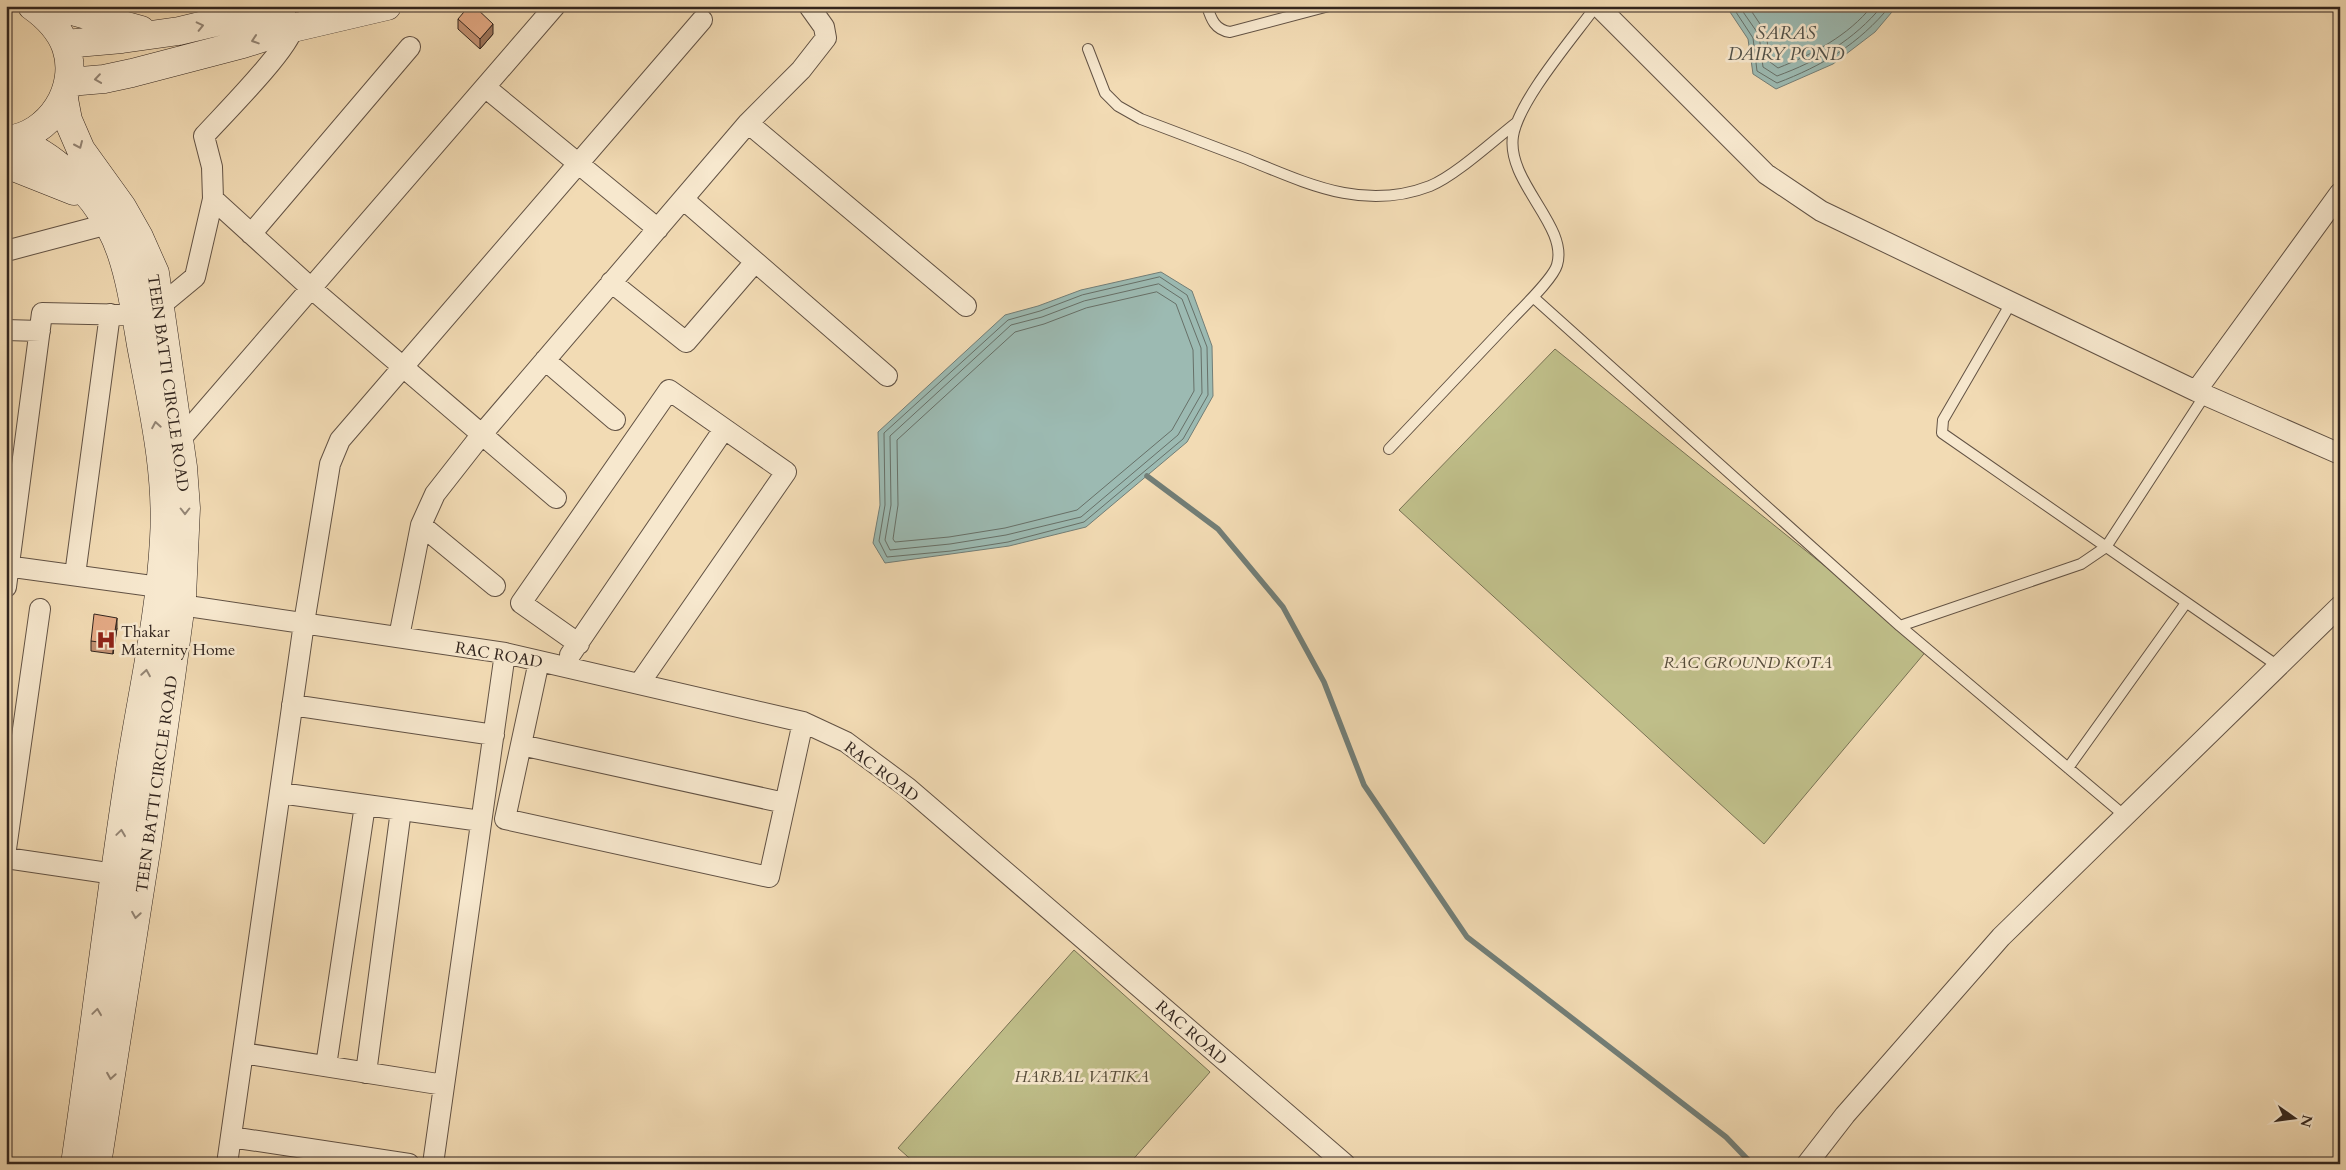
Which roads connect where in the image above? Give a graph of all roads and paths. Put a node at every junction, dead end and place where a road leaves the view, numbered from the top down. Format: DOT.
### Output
graph roads {
  1 [pos="32,6"];
  2 [pos="54,6"];
  3 [pos="387,6"];
  4 [pos="555,6"];
  5 [pos="809,6"];
  6 [pos="1207,6"];
  7 [pos="1329,6"];
  8 [pos="1597,6"];
  9 [pos="288,17"];
  10 [pos="702,20"];
  11 [pos="158,34"];
  12 [pos="65,44"];
  13 [pos="410,47"];
  14 [pos="1088,49"];
  15 [pos="485,87"];
  16 [pos="66,91"];
  17 [pos="748,123"];
  18 [pos="1516,123"];
  19 [pos="9,148"];
  20 [pos="578,164"];
  21 [pos="2340,193"];
  22 [pos="213,199"];
  23 [pos="683,199"];
  24 [pos="108,224"];
  25 [pos="658,229"];
  26 [pos="252,234"];
  27 [pos="6,251"];
  28 [pos="755,262"];
  29 [pos="612,282"];
  30 [pos="312,289"];
  31 [pos="1533,297"];
  32 [pos="2011,303"];
  33 [pos="966,306"];
  34 [pos="135,312"];
  35 [pos="6,330"];
  36 [pos="40,331"];
  37 [pos="545,360"];
  38 [pos="403,367"];
  39 [pos="887,376"];
  40 [pos="2201,393"];
  41 [pos="615,420"];
  42 [pos="724,429"];
  43 [pos="482,434"];
  44 [pos="1389,449"];
  45 [pos="170,451"];
  46 [pos="2340,454"];
  47 [pos="556,498"];
  48 [pos="421,525"];
  49 [pos="2106,547"];
  50 [pos="8,566"];
  51 [pos="75,576"];
  52 [pos="495,586"];
  53 [pos="6,587"];
  54 [pos="159,587"];
  55 [pos="2186,603"];
  56 [pos="181,605"];
  57 [pos="2340,606"];
  58 [pos="40,609"];
  59 [pos="304,623"];
  60 [pos="1900,626"];
  61 [pos="398,637"];
  62 [pos="579,644"];
  63 [pos="505,653"];
  64 [pos="539,661"];
  65 [pos="561,666"];
  66 [pos="2278,666"];
  67 [pos="639,684"];
  68 [pos="292,705"];
  69 [pos="803,722"];
  70 [pos="494,735"];
  71 [pos="521,745"];
  72 [pos="2068,768"];
  73 [pos="280,793"];
  74 [pos="785,803"];
  75 [pos="365,805"];
  76 [pos="402,810"];
  77 [pos="2125,816"];
  78 [pos="481,821"];
  79 [pos="6,849"];
  80 [pos="6,858"];
  81 [pos="116,874"];
  82 [pos="142,878"];
  83 [pos="243,1053"];
  84 [pos="326,1066"];
  85 [pos="366,1073"];
  86 [pos="444,1086"];
  87 [pos="231,1137"];
  88 [pos="74,1164"];
  89 [pos="97,1164"];
  90 [pos="227,1164"];
  91 [pos="409,1164"];
  92 [pos="433,1164"];
  93 [pos="1345,1164"];
  94 [pos="1807,1164"];
  1 -- 12 [label="street"];
  2 -- 11 [label="street"];
  3 -- 9 [label="street"];
  4 -- 15 [label="street"];
  5 -- 17 [label="street"];
  6 -- 7 [label="lane"];
  8 -- 18 [label="lane"];
  8 -- 32 [label="street"];
  11 -- 9 [label="street, one-way"];
  9 -- 16 [label="street, one-way"];
  9 -- 22 [label="street"];
  10 -- 20 [label="street"];
  11 -- 12 [label="street"];
  12 -- 16 [label="street, TEEN BATTI CIRCLE ROAD"];
  13 -- 26 [label="street"];
  14 -- 18 [label="lane"];
  15 -- 20 [label="street"];
  15 -- 30 [label="street"];
  16 -- 19 [label="street"];
  16 -- 34 [label="street, TEEN BATTI CIRCLE ROAD, one-way"];
  17 -- 23 [label="street"];
  17 -- 33 [label="street"];
  18 -- 31 [label="lane"];
  19 -- 24 [label="street"];
  20 -- 25 [label="street"];
  20 -- 38 [label="street"];
  21 -- 40 [label="street"];
  22 -- 26 [label="street"];
  22 -- 34 [label="street"];
  23 -- 25 [label="street"];
  23 -- 28 [label="street"];
  24 -- 27 [label="street"];
  24 -- 34 [label="street"];
  25 -- 29 [label="street"];
  26 -- 30 [label="street"];
  28 -- 29 [label="street"];
  28 -- 39 [label="street"];
  29 -- 37 [label="street"];
  30 -- 38 [label="street"];
  30 -- 45 [label="street"];
  31 -- 44 [label="lane"];
  31 -- 60 [label="lane"];
  32 -- 40 [label="street"];
  32 -- 49 [label="lane"];
  34 -- 36 [label="street"];
  34 -- 45 [label="street, TEEN BATTI CIRCLE ROAD"];
  34 -- 51 [label="street"];
  35 -- 36 [label="street"];
  36 -- 50 [label="street"];
  37 -- 41 [label="street"];
  37 -- 43 [label="street"];
  38 -- 43 [label="street"];
  38 -- 59 [label="street"];
  40 -- 46 [label="street"];
  40 -- 49 [label="lane"];
  42 -- 62 [label="street"];
  42 -- 62 [label="street"];
  42 -- 67 [label="street"];
  43 -- 47 [label="street"];
  43 -- 48 [label="street"];
  45 -- 54 [label="street"];
  45 -- 56 [label="street, TEEN BATTI CIRCLE ROAD, one-way"];
  48 -- 52 [label="street"];
  48 -- 61 [label="street"];
  49 -- 55 [label="lane"];
  49 -- 60 [label="lane"];
  50 -- 51 [label="street"];
  50 -- 53 [label="street"];
  51 -- 54 [label="street"];
  81 -- 54 [label="street, one-way"];
  55 -- 66 [label="lane"];
  55 -- 72 [label="lane"];
  56 -- 59 [label="street, RAC ROAD"];
  56 -- 82 [label="street, TEEN BATTI CIRCLE ROAD"];
  57 -- 66 [label="street"];
  58 -- 79 [label="street"];
  59 -- 61 [label="street, RAC ROAD"];
  59 -- 68 [label="street"];
  60 -- 72 [label="lane"];
  61 -- 63 [label="street, RAC ROAD"];
  62 -- 65 [label="street"];
  63 -- 64 [label="street, RAC ROAD"];
  63 -- 70 [label="street"];
  64 -- 65 [label="street, RAC ROAD"];
  64 -- 71 [label="street"];
  65 -- 67 [label="street, RAC ROAD"];
  66 -- 77 [label="street"];
  67 -- 69 [label="street, RAC ROAD"];
  68 -- 70 [label="street"];
  68 -- 73 [label="street"];
  69 -- 74 [label="street"];
  69 -- 93 [label="street, RAC ROAD"];
  70 -- 78 [label="street"];
  71 -- 74 [label="street"];
  71 -- 74 [label="street"];
  72 -- 77 [label="lane"];
  73 -- 75 [label="street"];
  73 -- 83 [label="street"];
  75 -- 76 [label="street"];
  75 -- 84 [label="street"];
  76 -- 78 [label="street"];
  76 -- 85 [label="street"];
  77 -- 94 [label="street"];
  78 -- 86 [label="street"];
  80 -- 81 [label="street"];
  81 -- 82 [label="street"];
  88 -- 81 [label="street, one-way"];
  82 -- 89 [label="street, TEEN BATTI CIRCLE ROAD, one-way"];
  83 -- 84 [label="street"];
  83 -- 87 [label="street"];
  84 -- 85 [label="street"];
  85 -- 86 [label="street"];
  86 -- 92 [label="street"];
  87 -- 90 [label="street"];
  87 -- 91 [label="street"];
}
